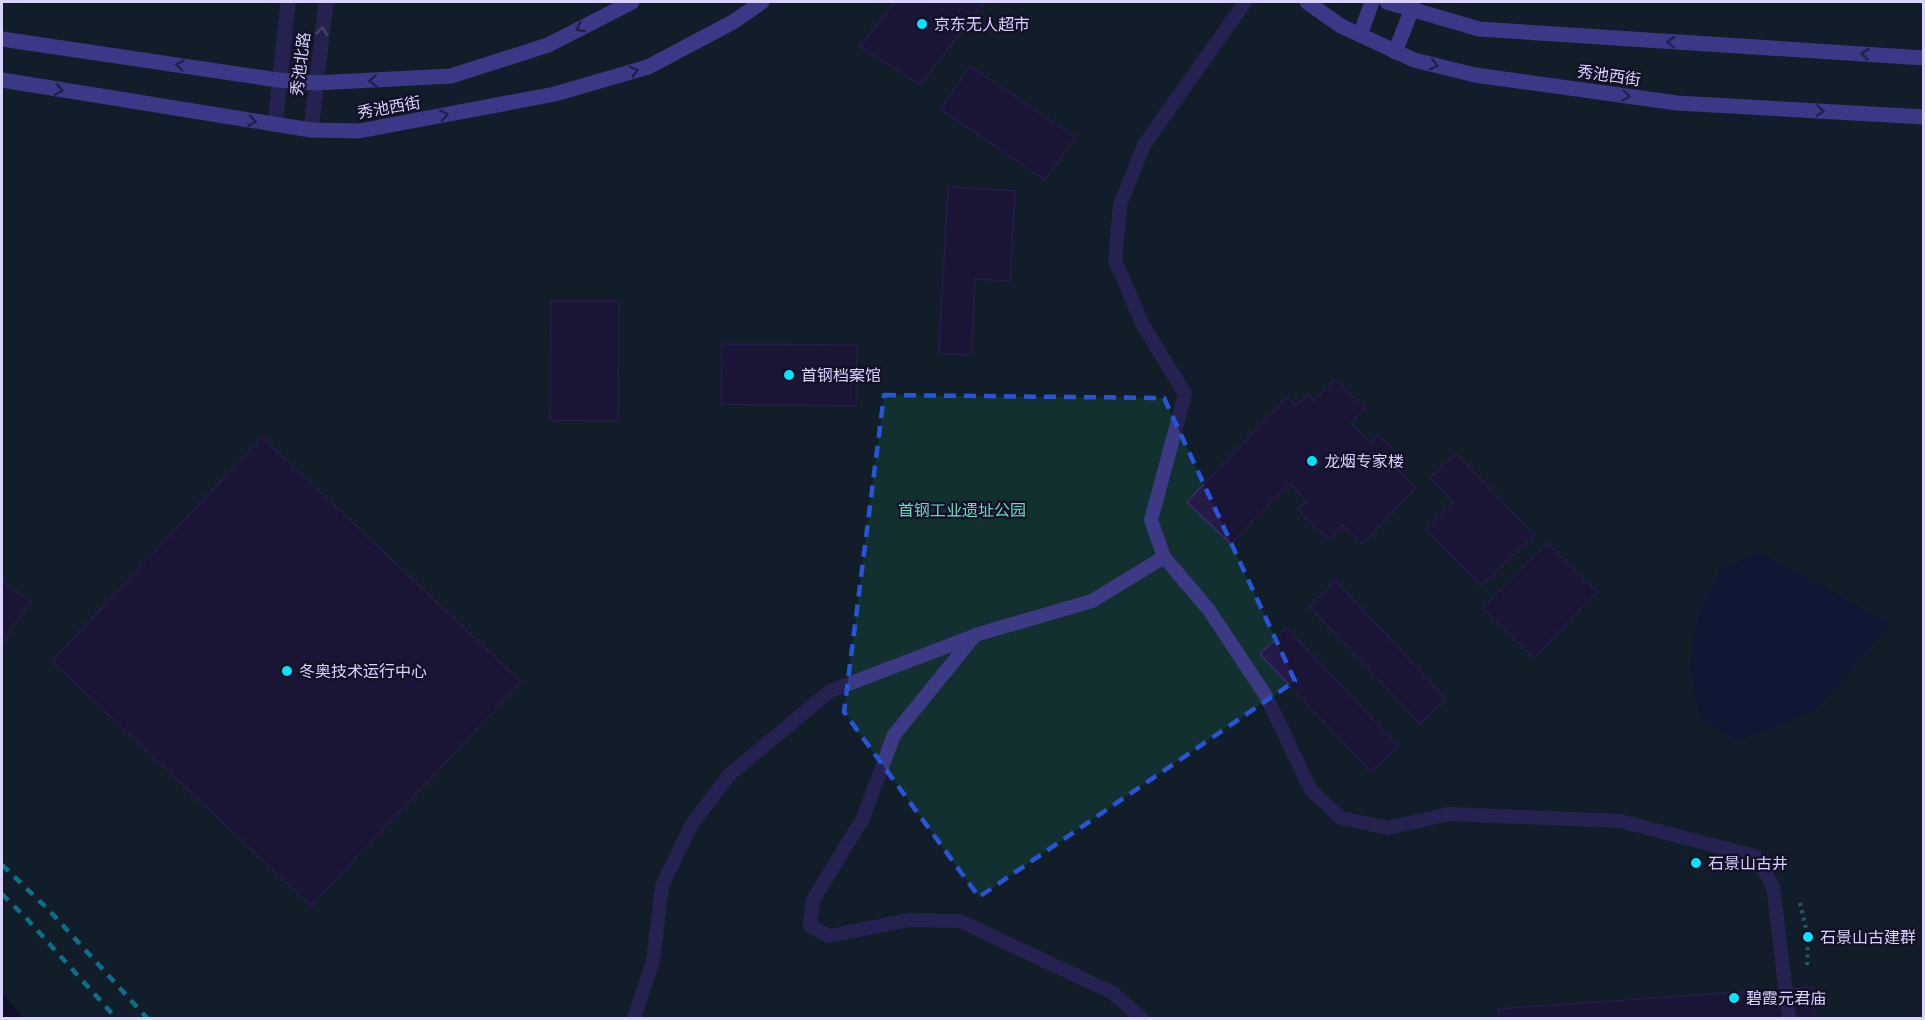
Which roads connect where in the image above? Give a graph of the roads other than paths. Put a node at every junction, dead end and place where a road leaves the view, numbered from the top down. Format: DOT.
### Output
graph roads {
  1 [pos="288,2"];
  2 [pos="326,2"];
  3 [pos="632,2"];
  4 [pos="762,2"];
  5 [pos="1245,2"];
  6 [pos="1307,2"];
  7 [pos="1372,2"];
  8 [pos="1387,2"];
  9 [pos="1412,5"];
  10 [pos="1360,35"];
  11 [pos="2,39"];
  12 [pos="1395,52"];
  13 [pos="1923,58"];
  14 [pos="2,80"];
  15 [pos="278,80"];
  16 [pos="315,83"];
  17 [pos="1923,117"];
  18 [pos="275,125"];
  19 [pos="311,130"];
  20 [pos="1164,557"];
  21 [pos="975,635"];
  22 [pos="634,1018"];
  23 [pos="1141,1018"];
  24 [pos="1789,1018"];
  1 -- 15 [label="street, 秀池北路"];
  16 -- 2 [label="street, 秀池北路, one-way"];
  3 -- 16 [label="street, 秀池西街, one-way"];
  19 -- 4 [label="street, 秀池西街, one-way"];
  5 -- 20 [label="lane"];
  6 -- 10 [label="street, 秀池西街"];
  7 -- 10 [label="street"];
  8 -- 9 [label="street"];
  9 -- 12 [label="street"];
  13 -- 9 [label="street, one-way"];
  10 -- 12 [label="street, 秀池西街"];
  15 -- 11 [label="street, 秀池西街, one-way"];
  12 -- 17 [label="street, 秀池西街, one-way"];
  14 -- 18 [label="street, 秀池西街, one-way"];
  15 -- 16 [label="street, 秀池西街"];
  15 -- 18 [label="street, 秀池北路"];
  16 -- 19 [label="street, 秀池北路"];
  18 -- 19 [label="street, 秀池西街"];
  20 -- 21 [label="lane"];
  20 -- 24 [label="lane"];
  21 -- 22 [label="lane"];
  21 -- 23 [label="lane"];
}
